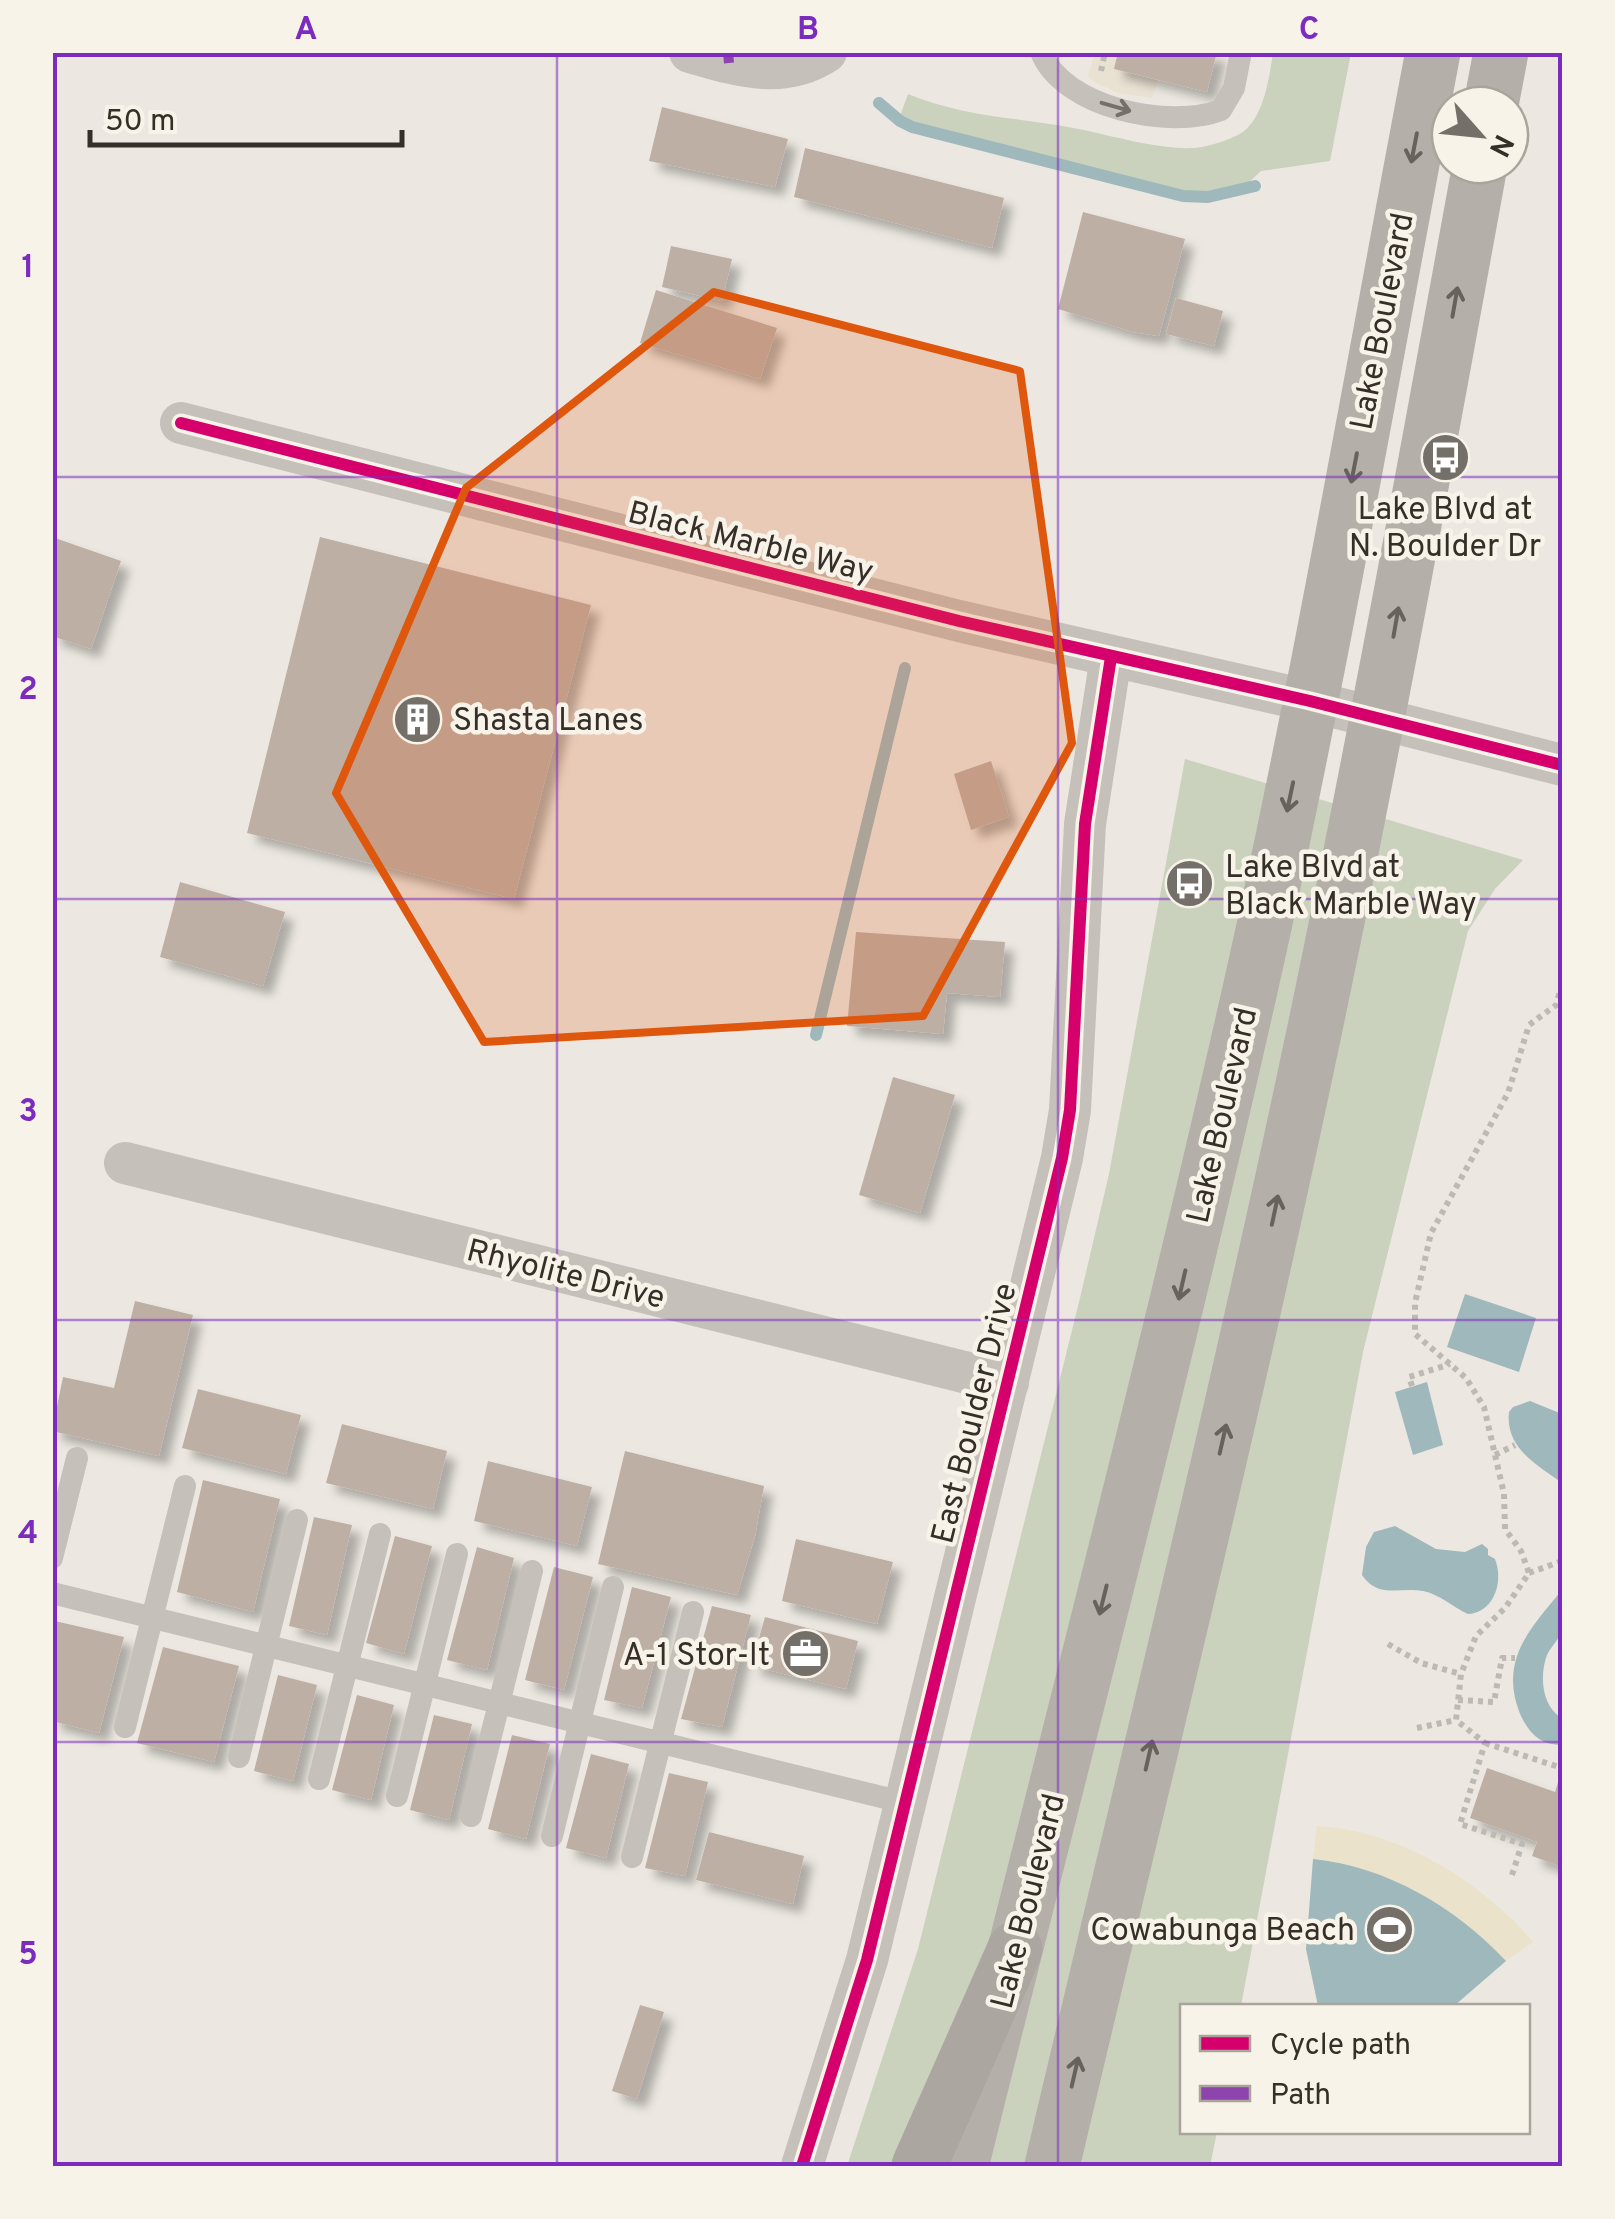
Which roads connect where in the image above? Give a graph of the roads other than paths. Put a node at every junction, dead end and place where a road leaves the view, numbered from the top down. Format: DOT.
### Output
graph roads {
  1 [pos="690,52"];
  2 [pos="826,52"];
  3 [pos="1041,52"];
  4 [pos="1240,52"];
  5 [pos="1433,52"];
  6 [pos="1501,52"];
  7 [pos="1495,85"];
  8 [pos="1476,185"];
  9 [pos="181,423"];
  10 [pos="1111,657"];
  11 [pos="1310,701"];
  12 [pos="1378,718"];
  13 [pos="1562,764"];
  14 [pos="125,1163"];
  15 [pos="1008,1384"];
  16 [pos="77,1458"];
  17 [pos="185,1486"];
  18 [pos="298,1520"];
  19 [pos="380,1534"];
  20 [pos="457,1554"];
  21 [pos="52,1558"];
  22 [pos="532,1571"];
  23 [pos="613,1588"];
  24 [pos="52,1594"];
  25 [pos="693,1612"];
  26 [pos="153,1618"];
  27 [pos="267,1646"];
  28 [pos="348,1666"];
  29 [pos="425,1685"];
  30 [pos="499,1703"];
  31 [pos="580,1722"];
  32 [pos="125,1727"];
  33 [pos="661,1743"];
  34 [pos="239,1757"];
  35 [pos="320,1779"];
  36 [pos="398,1796"];
  37 [pos="906,1803"];
  38 [pos="471,1816"];
  39 [pos="552,1836"];
  40 [pos="632,1856"];
  41 [pos="1015,1949"];
  42 [pos="802,2166"];
  43 [pos="919,2166"];
  44 [pos="960,2166"];
  45 [pos="1052,2166"];
  1 -- 2 [label="street"];
  3 -- 4 [label="lane, one-way"];
  5 -- 11 [label="main road, Lake Boulevard, one-way"];
  6 -- 7 [label="main road"];
  12 -- 8 [label="main road, one-way"];
  9 -- 10 [label="street, Black Marble Way"];
  10 -- 11 [label="street, Black Marble Way"];
  10 -- 15 [label="street, East Boulder Drive"];
  11 -- 12 [label="street, Black Marble Way"];
  11 -- 41 [label="main road, Lake Boulevard, one-way"];
  12 -- 13 [label="street, Black Marble Way"];
  45 -- 12 [label="main road, one-way"];
  14 -- 15 [label="street, Rhyolite Drive"];
  15 -- 37 [label="street, East Boulder Drive"];
  16 -- 21 [label="lane"];
  17 -- 26 [label="lane"];
  18 -- 27 [label="lane"];
  19 -- 28 [label="lane"];
  20 -- 29 [label="lane"];
  22 -- 30 [label="lane"];
  23 -- 31 [label="lane"];
  24 -- 26 [label="lane"];
  25 -- 33 [label="lane"];
  26 -- 27 [label="lane"];
  26 -- 32 [label="lane"];
  27 -- 28 [label="lane"];
  27 -- 34 [label="lane"];
  28 -- 29 [label="lane"];
  28 -- 35 [label="lane"];
  29 -- 30 [label="lane"];
  29 -- 36 [label="lane"];
  30 -- 31 [label="lane"];
  30 -- 38 [label="lane"];
  31 -- 33 [label="lane"];
  31 -- 39 [label="lane"];
  33 -- 37 [label="lane"];
  33 -- 40 [label="lane"];
  37 -- 42 [label="street, East Boulder Drive"];
  41 -- 43 [label="highway"];
  41 -- 44 [label="main road, Lake Boulevard"];
}
